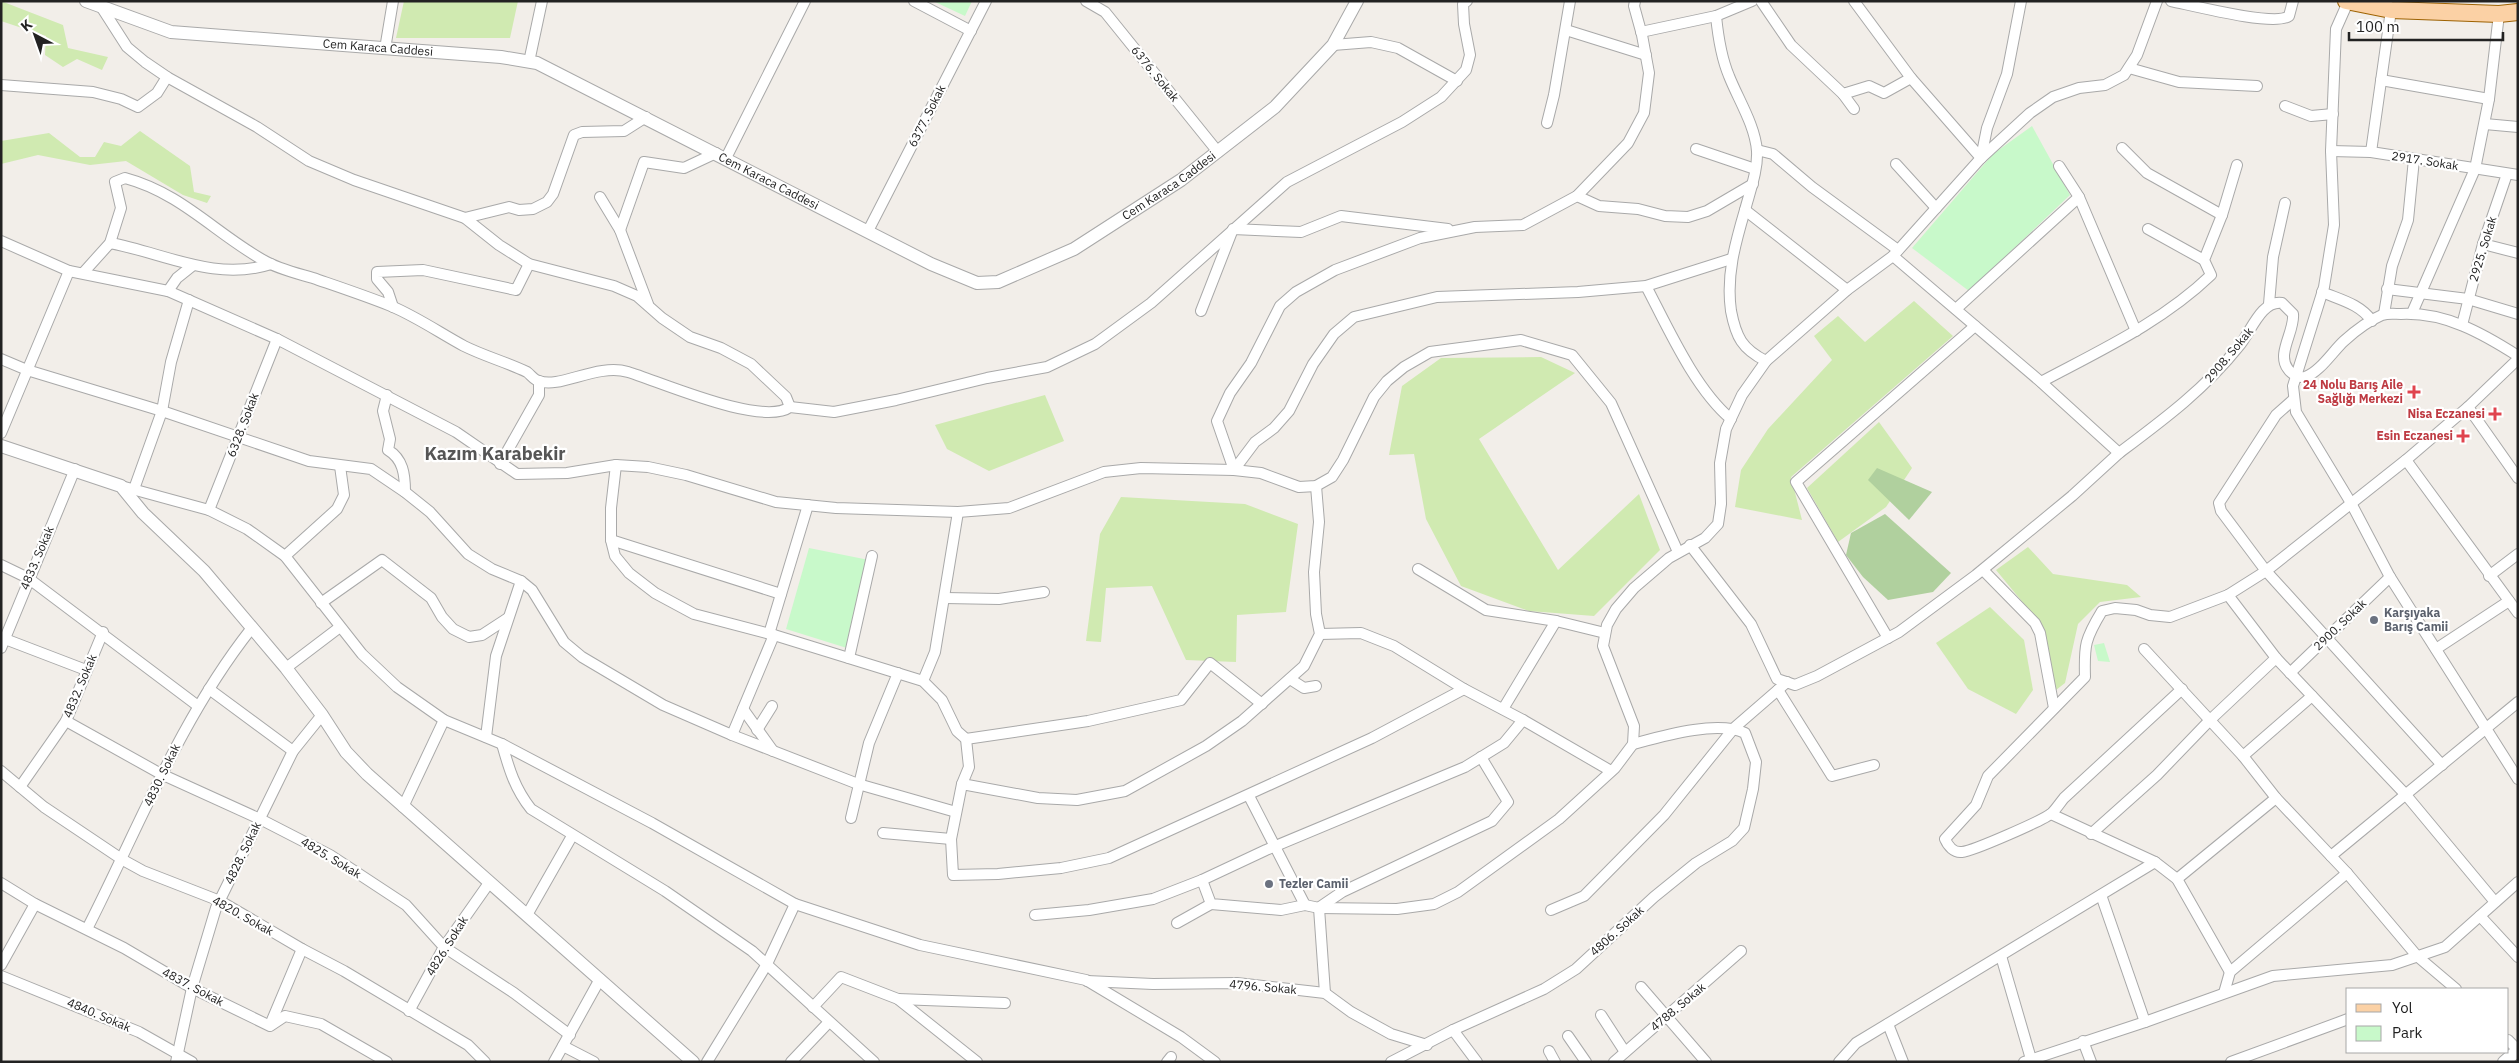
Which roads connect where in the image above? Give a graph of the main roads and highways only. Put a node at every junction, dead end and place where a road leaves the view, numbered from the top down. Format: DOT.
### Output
graph roads {
  1 [pos="2347,2"];
  2 [pos="2518,12"];
  1 -- 2 [label="main road"];
}
